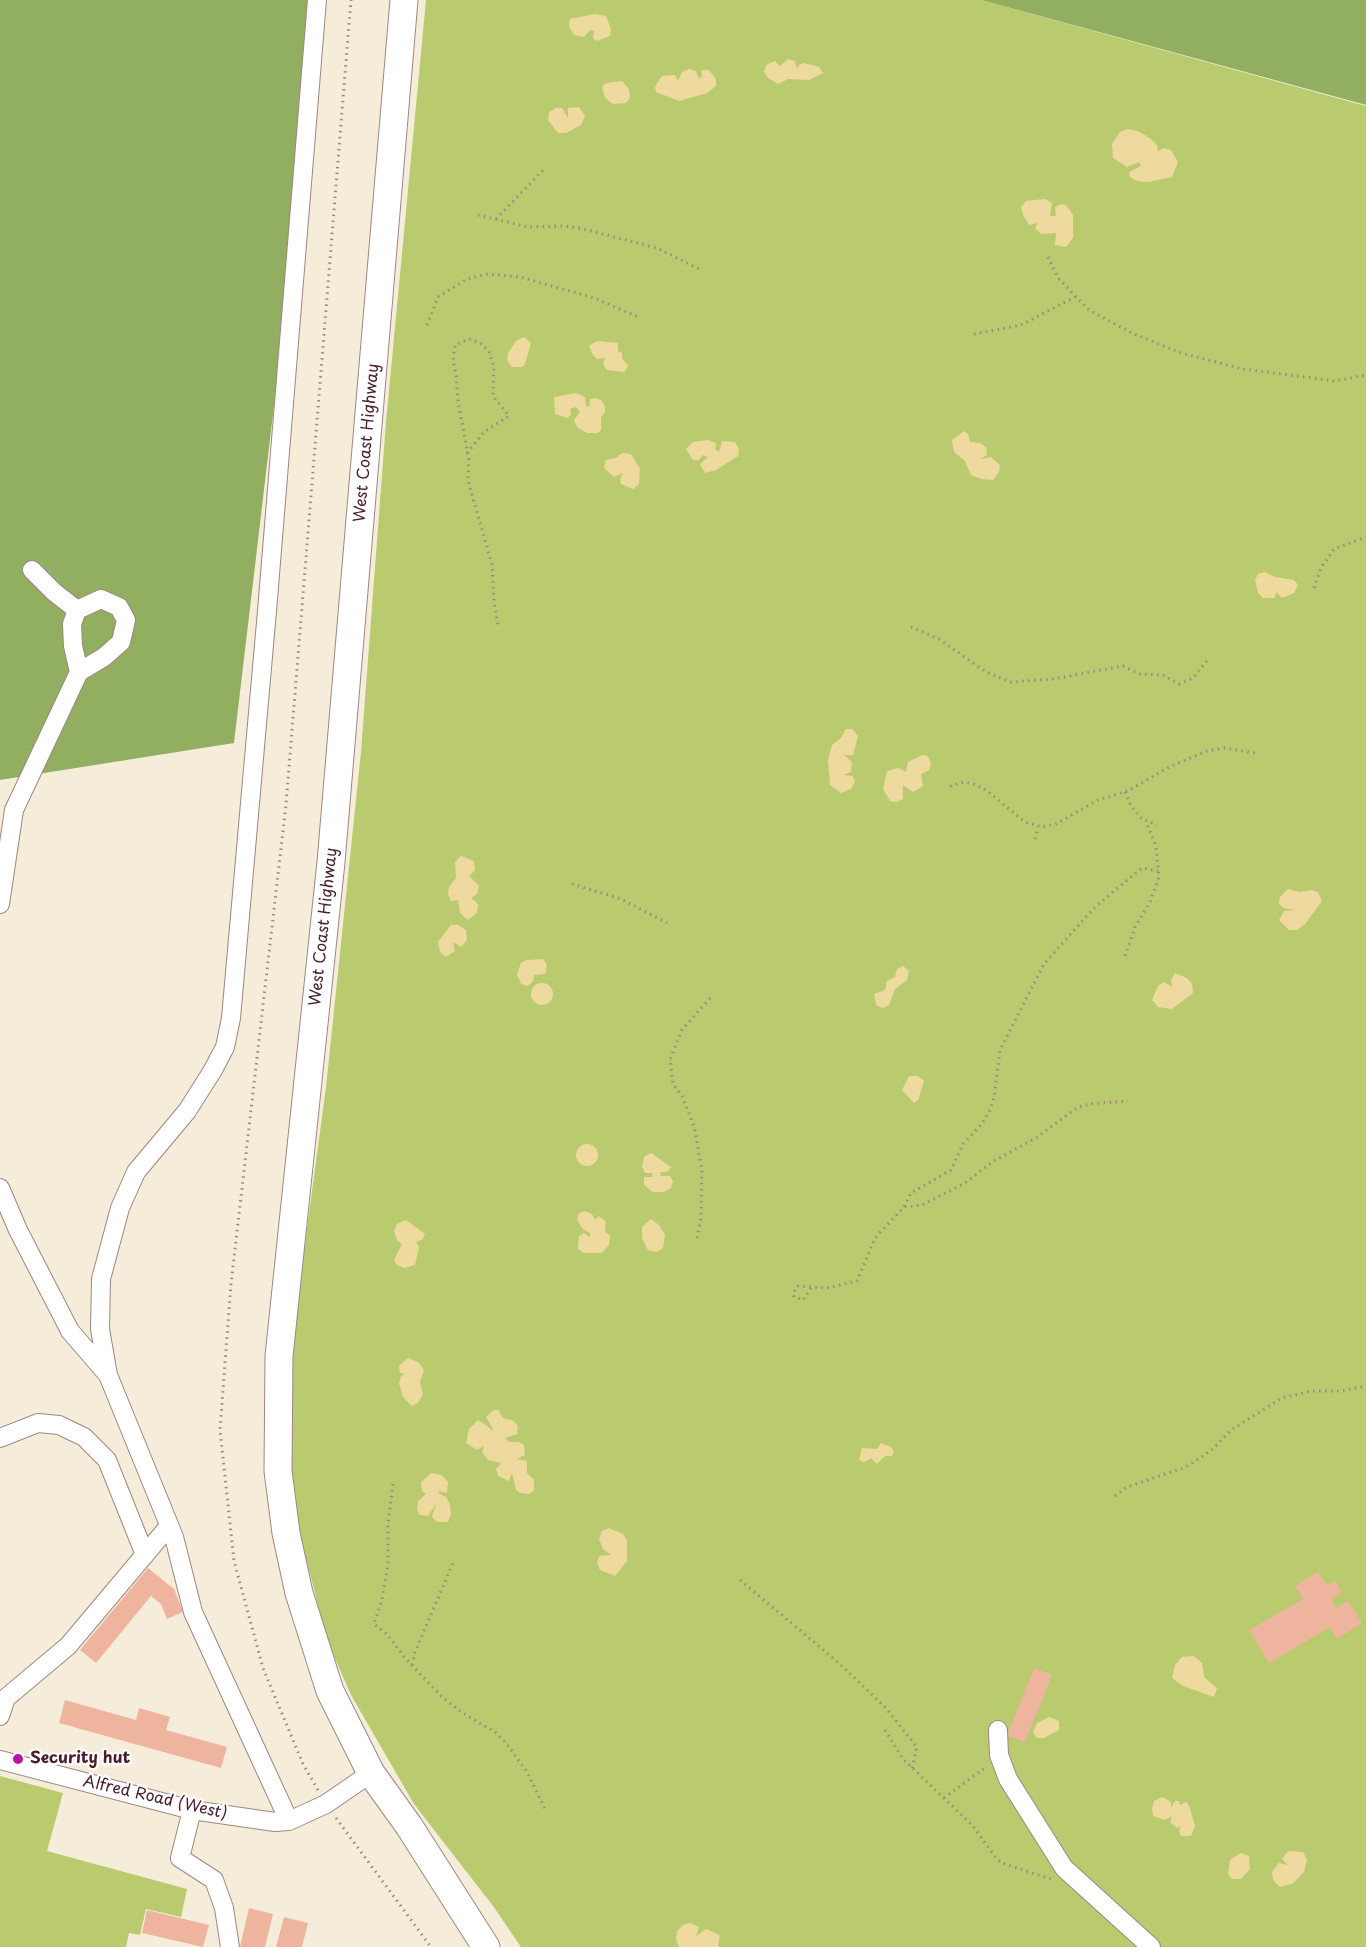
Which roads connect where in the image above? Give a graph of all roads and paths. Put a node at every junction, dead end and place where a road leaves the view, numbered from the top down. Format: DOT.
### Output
graph roads {
  1 [pos="317,0"];
  2 [pos="351,0"];
  3 [pos="404,0"];
  4 [pos="546,167"];
  5 [pos="478,215"];
  6 [pos="496,219"];
  7 [pos="1048,256"];
  8 [pos="699,269"];
  9 [pos="1075,297"];
  10 [pos="638,317"];
  11 [pos="427,325"];
  12 [pos="974,334"];
  13 [pos="1366,375"];
  14 [pos="467,453"];
  15 [pos="1366,537"];
  16 [pos="32,570"];
  17 [pos="1314,588"];
  18 [pos="77,610"];
  19 [pos="498,625"];
  20 [pos="911,627"];
  21 [pos="1209,658"];
  22 [pos="79,672"];
  23 [pos="1255,753"];
  24 [pos="950,786"];
  25 [pos="1125,792"];
  26 [pos="1146,822"];
  27 [pos="1158,825"];
  28 [pos="1038,827"];
  29 [pos="1035,839"];
  30 [pos="1158,871"];
  31 [pos="572,884"];
  32 [pos="0,904"];
  33 [pos="667,923"];
  34 [pos="1125,956"];
  35 [pos="711,997"];
  36 [pos="1128,1101"];
  37 [pos="0,1188"];
  38 [pos="904,1207"];
  39 [pos="696,1238"];
  40 [pos="811,1288"];
  41 [pos="108,1374"];
  42 [pos="1366,1386"];
  43 [pos="0,1438"];
  44 [pos="393,1484"];
  45 [pos="1115,1496"];
  46 [pos="169,1526"];
  47 [pos="145,1555"];
  48 [pos="453,1563"];
  49 [pos="740,1580"];
  50 [pos="412,1665"];
  51 [pos="0,1716"];
  52 [pos="885,1730"];
  53 [pos="998,1730"];
  54 [pos="1000,1758"];
  55 [pos="0,1760"];
  56 [pos="912,1768"];
  57 [pos="371,1773"];
  58 [pos="944,1798"];
  59 [pos="326,1804"];
  60 [pos="192,1810"];
  61 [pos="546,1811"];
  62 [pos="289,1821"];
  63 [pos="410,1826"];
  64 [pos="1053,1880"];
  65 [pos="231,1947"];
  66 [pos="431,1947"];
  67 [pos="486,1947"];
  68 [pos="505,1947"];
  69 [pos="1151,1947"];
  1 -- 41 [label="lane"];
  2 -- 59 [label="path"];
  3 -- 57 [label="highway, West Coast Highway"];
  4 -- 6 [label="path"];
  5 -- 6 [label="path"];
  6 -- 8 [label="path"];
  7 -- 9 [label="path"];
  9 -- 12 [label="path"];
  9 -- 13 [label="path"];
  10 -- 11 [label="path"];
  14 -- 14 [label="path"];
  14 -- 19 [label="path"];
  15 -- 17 [label="path"];
  16 -- 18 [label="lane"];
  18 -- 22 [label="lane"];
  18 -- 22 [label="lane"];
  20 -- 21 [label="path"];
  22 -- 32 [label="lane"];
  23 -- 25 [label="path"];
  24 -- 28 [label="path"];
  25 -- 26 [label="path"];
  25 -- 28 [label="path"];
  26 -- 27 [label="path"];
  26 -- 30 [label="path"];
  28 -- 29 [label="path"];
  30 -- 34 [label="path"];
  30 -- 38 [label="path"];
  31 -- 33 [label="path"];
  35 -- 39 [label="path"];
  36 -- 38 [label="path"];
  37 -- 41 [label="lane"];
  38 -- 40 [label="path"];
  40 -- 40 [label="path"];
  41 -- 46 [label="lane"];
  42 -- 45 [label="path"];
  43 -- 47 [label="lane"];
  44 -- 50 [label="path"];
  46 -- 47 [label="lane"];
  46 -- 62 [label="lane"];
  47 -- 51 [label="lane"];
  48 -- 50 [label="path"];
  49 -- 56 [label="path"];
  50 -- 61 [label="path"];
  52 -- 56 [label="path"];
  53 -- 54 [label="lane"];
  54 -- 58 [label="path"];
  54 -- 69 [label="lane"];
  55 -- 60 [label="lane, Alfred Road (West)"];
  56 -- 58 [label="path"];
  57 -- 59 [label="lane, Alfred Road (West)"];
  57 -- 63 [label="highway, West Coast Highway"];
  58 -- 64 [label="path"];
  59 -- 62 [label="lane, Alfred Road (West)"];
  59 -- 66 [label="path"];
  60 -- 62 [label="lane, Alfred Road (West)"];
  60 -- 65 [label="lane"];
  63 -- 67 [label="highway, West Coast Highway"];
  63 -- 68 [label="highway, West Coast Highway"];
}
